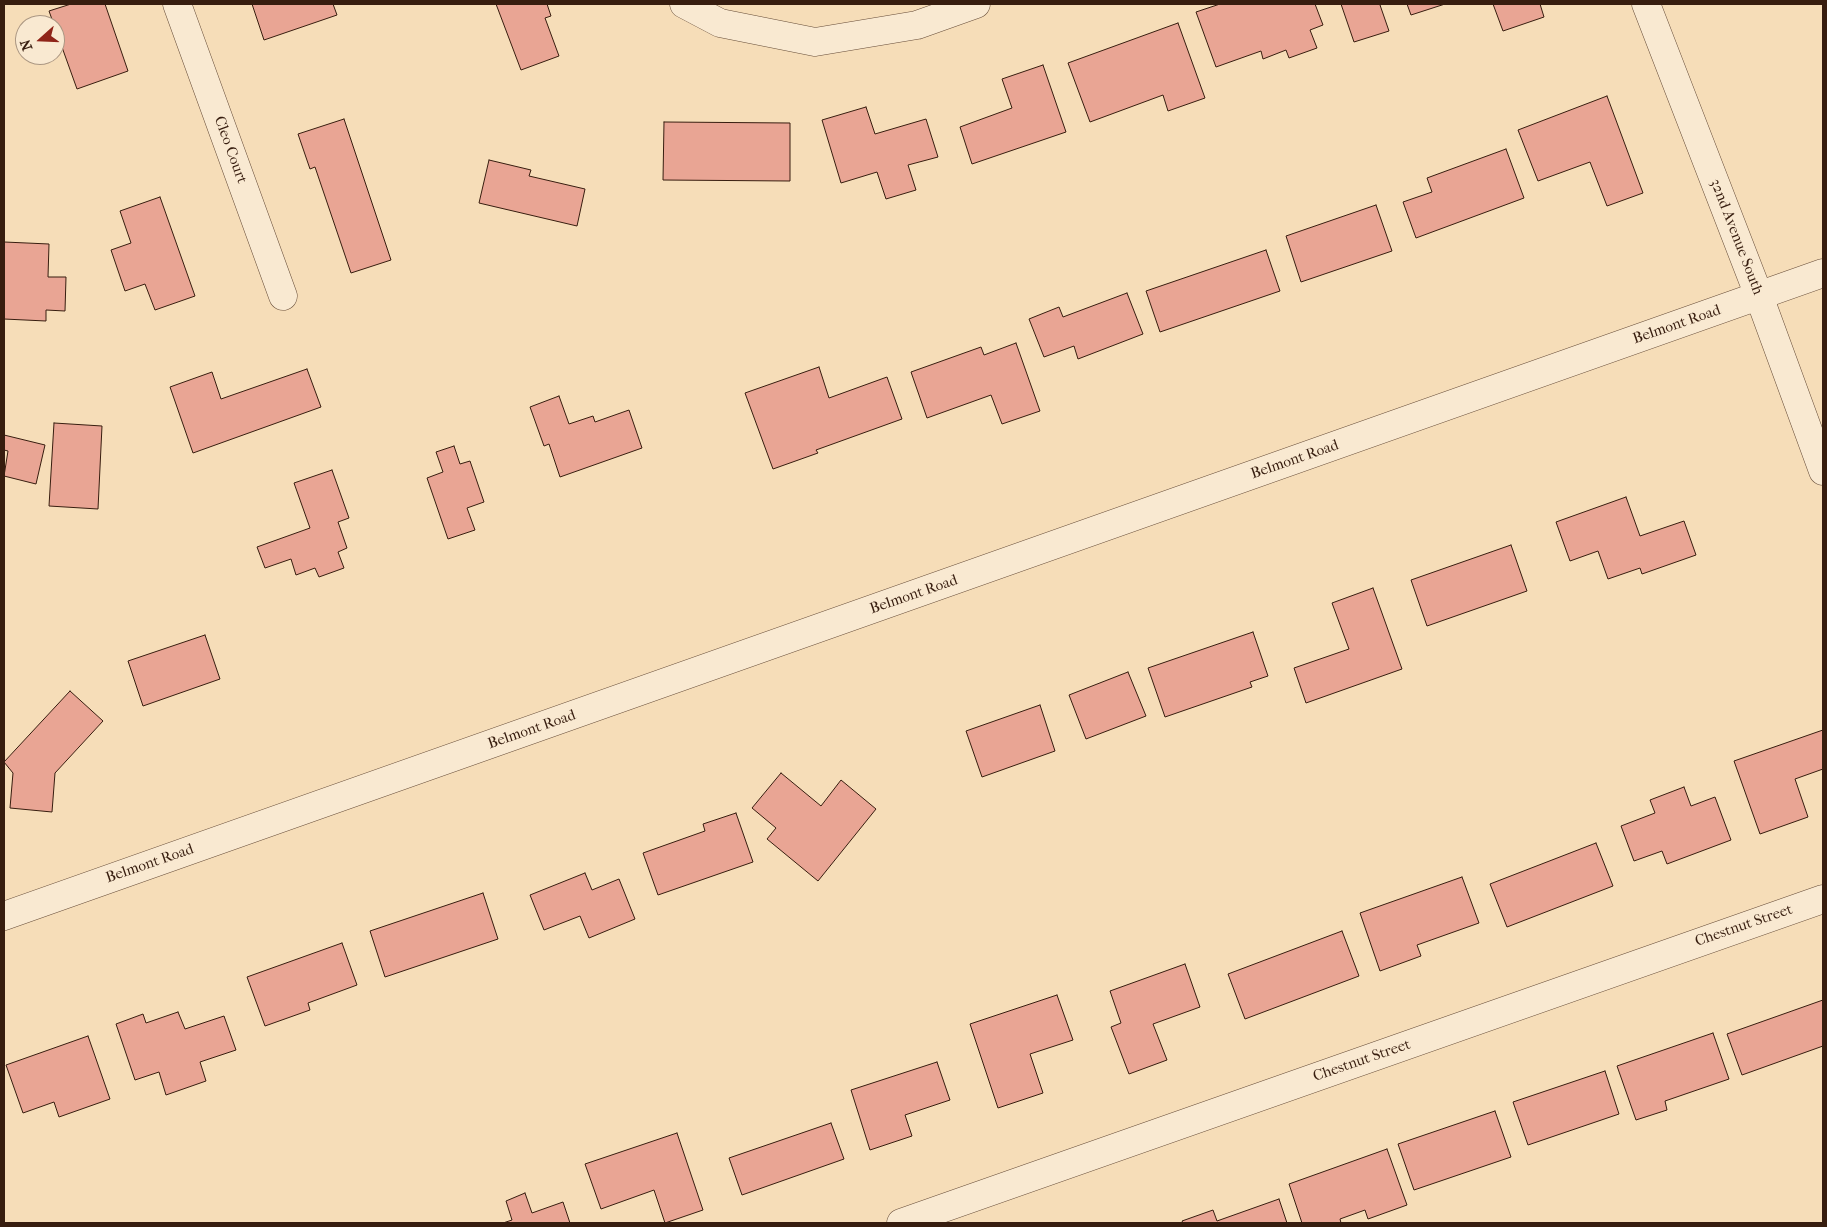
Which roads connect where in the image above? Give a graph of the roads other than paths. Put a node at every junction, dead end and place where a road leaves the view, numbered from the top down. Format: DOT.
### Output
graph roads {
  1 [pos="177,4"];
  2 [pos="684,4"];
  3 [pos="976,4"];
  4 [pos="1646,4"];
  5 [pos="1823,273"];
  6 [pos="283,296"];
  7 [pos="1759,296"];
  8 [pos="1823,471"];
  9 [pos="1823,898"];
  10 [pos="4,916"];
  11 [pos="901,1223"];
  1 -- 6 [label="street, Cleo Court"];
  2 -- 3 [label="street"];
  4 -- 7 [label="street, 32nd Avenue South"];
  5 -- 7 [label="street, Belmont Road"];
  7 -- 8 [label="street, 32nd Avenue South"];
  7 -- 10 [label="street, Belmont Road"];
  9 -- 11 [label="street, Chestnut Street"];
}
